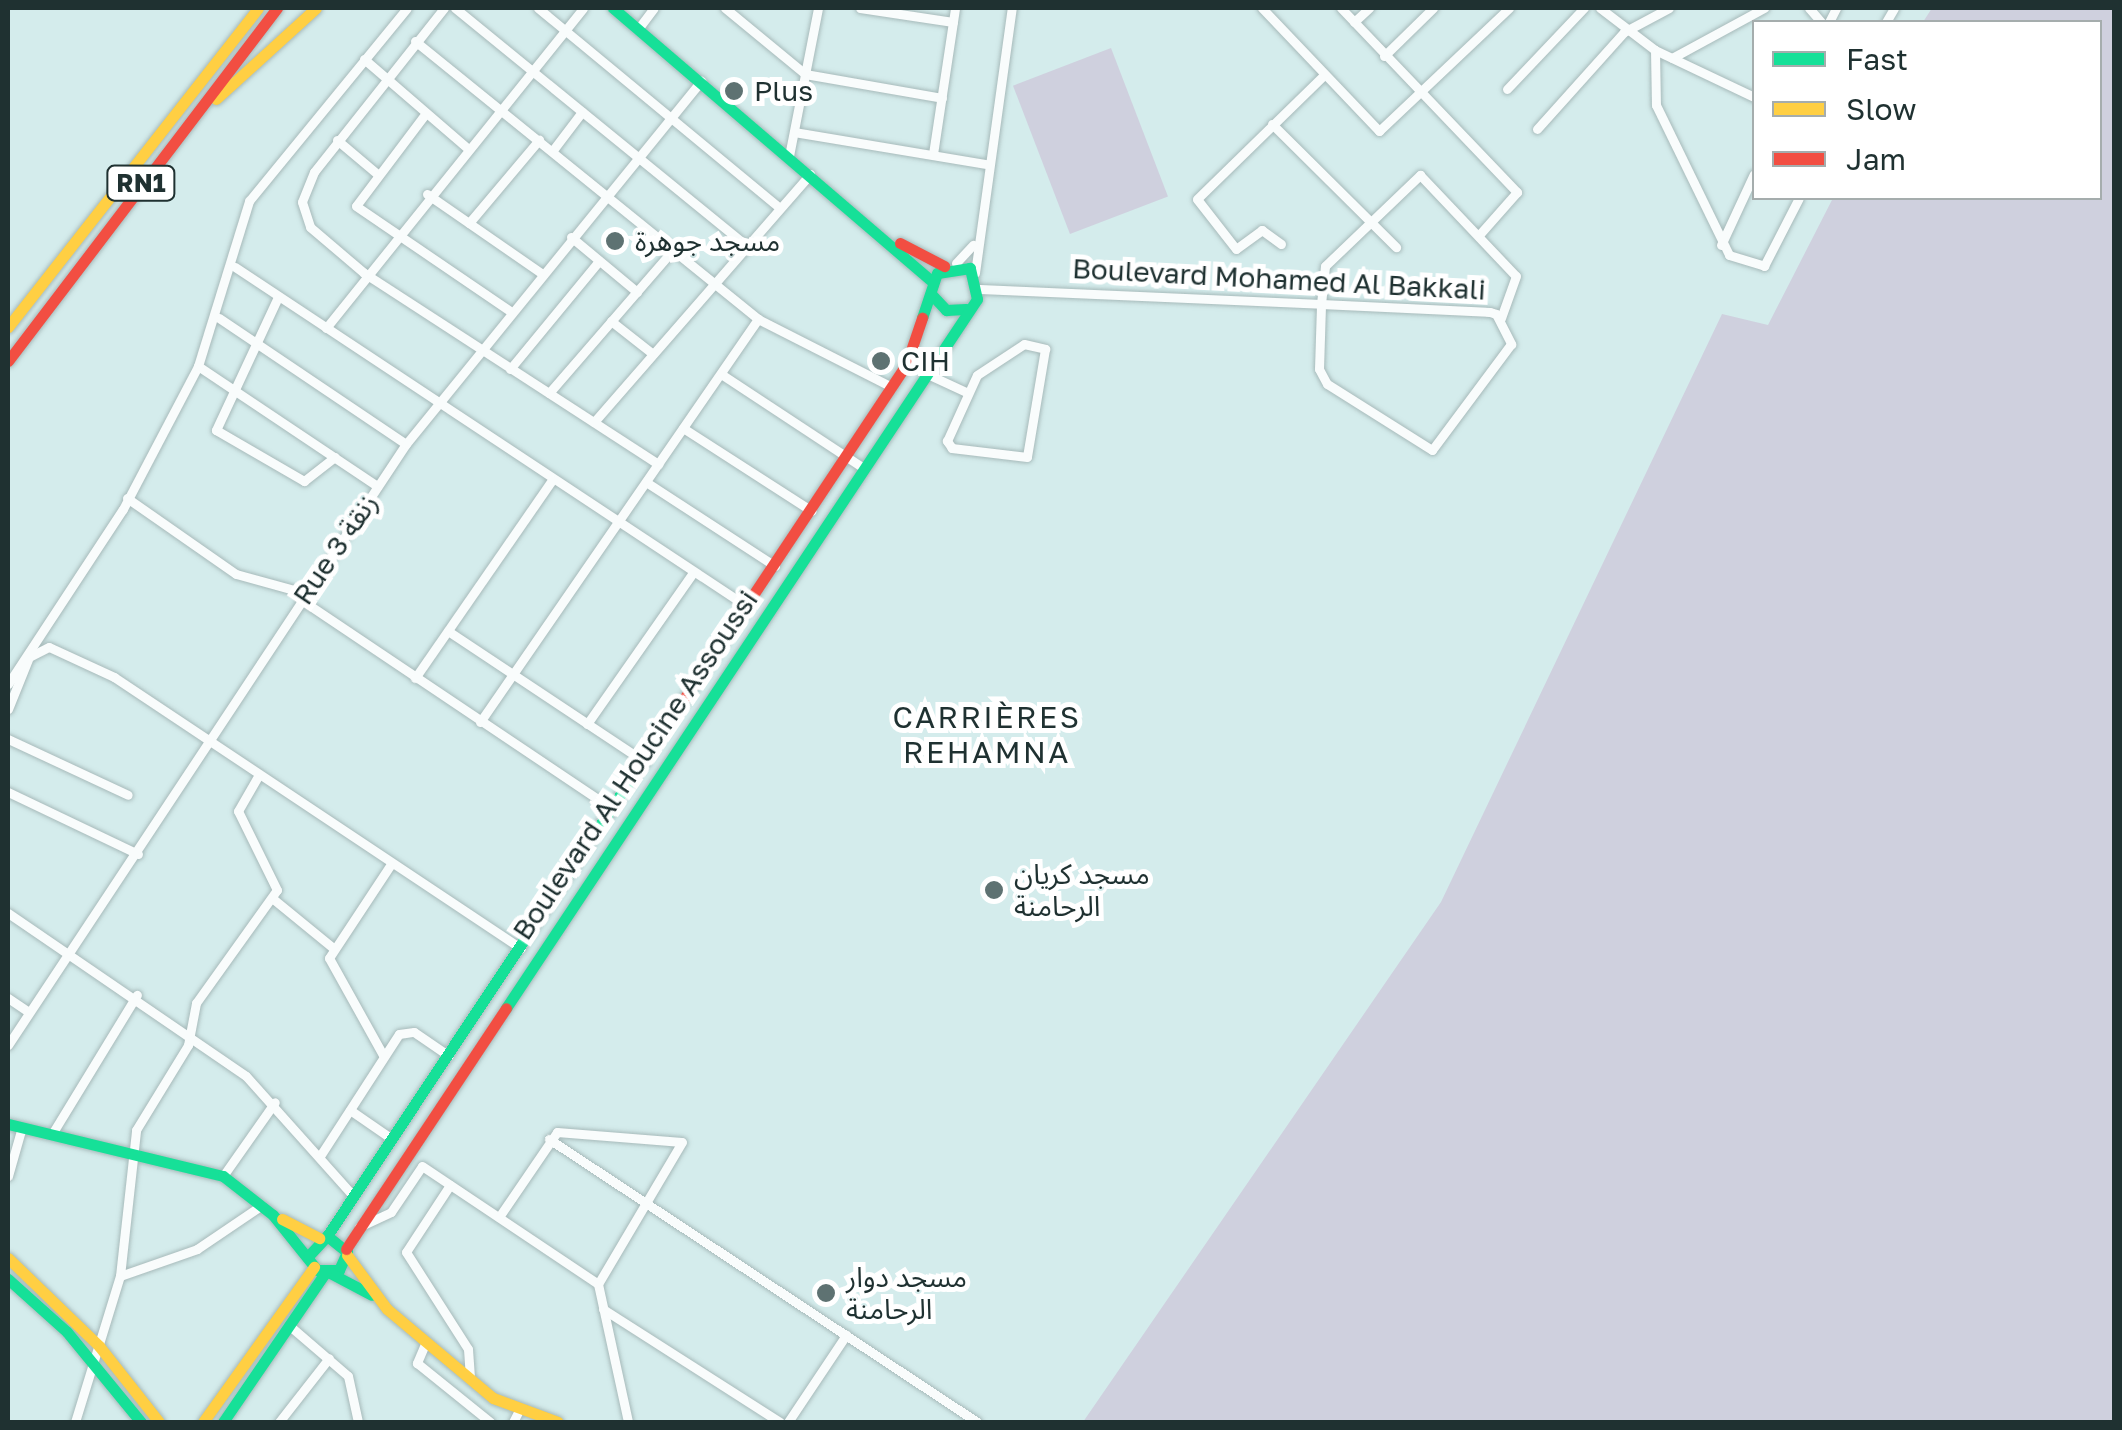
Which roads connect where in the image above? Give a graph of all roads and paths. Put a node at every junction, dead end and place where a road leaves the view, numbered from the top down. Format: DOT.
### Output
graph roads {
  1 [pos="247,8"];
  2 [pos="258,8"];
  3 [pos="277,8"];
  4 [pos="316,8"];
  5 [pos="407,8"];
  6 [pos="444,8"];
  7 [pos="456,8"];
  8 [pos="538,8"];
  9 [pos="584,8"];
  10 [pos="612,8"];
  11 [pos="654,8"];
  12 [pos="725,8"];
  13 [pos="744,8"];
  14 [pos="818,8"];
  15 [pos="860,8"];
  16 [pos="956,8"];
  17 [pos="1012,8"];
  18 [pos="1262,8"];
  19 [pos="1340,8"];
  20 [pos="1370,8"];
  21 [pos="1434,8"];
  22 [pos="1509,8"];
  23 [pos="1584,8"];
  24 [pos="1600,8"];
  25 [pos="1668,8"];
  26 [pos="1764,8"];
  27 [pos="737,17"];
  28 [pos="953,22"];
  29 [pos="1354,22"];
  30 [pos="638,29"];
  31 [pos="565,30"];
  32 [pos="1624,32"];
  33 [pos="414,40"];
  34 [pos="1655,50"];
  35 [pos="1384,56"];
  36 [pos="1672,58"];
  37 [pos="364,59"];
  38 [pos="531,70"];
  39 [pos="805,74"];
  40 [pos="1323,76"];
  41 [pos="384,78"];
  42 [pos="701,82"];
  43 [pos="1507,89"];
  44 [pos="1421,92"];
  45 [pos="1752,96"];
  46 [pos="942,98"];
  47 [pos="500,108"];
  48 [pos="582,112"];
  49 [pos="426,113"];
  50 [pos="671,118"];
  51 [pos="1272,124"];
  52 [pos="1536,129"];
  53 [pos="794,132"];
  54 [pos="158,136"];
  55 [pos="337,140"];
  56 [pos="539,140"];
  57 [pos="466,147"];
  58 [pos="167,148"];
  59 [pos="553,150"];
  60 [pos="933,154"];
  61 [pos="789,156"];
  62 [pos="639,158"];
  63 [pos="986,164"];
  64 [pos="376,173"];
  65 [pos="810,174"];
  66 [pos="1752,178"];
  67 [pos="427,194"];
  68 [pos="606,195"];
  69 [pos="1798,200"];
  70 [pos="780,208"];
  71 [pos="1369,220"];
  72 [pos="469,223"];
  73 [pos="393,234"];
  74 [pos="1479,235"];
  75 [pos="571,237"];
  76 [pos="892,238"];
  77 [pos="1281,244"];
  78 [pos="973,245"];
  79 [pos="747,246"];
  80 [pos="1720,246"];
  81 [pos="1396,247"];
  82 [pos="673,250"];
  83 [pos="598,261"];
  84 [pos="950,265"];
  85 [pos="235,267"];
  86 [pos="364,273"];
  87 [pos="541,273"];
  88 [pos="976,274"];
  89 [pos="714,284"];
  90 [pos="932,286"];
  91 [pos="980,289"];
  92 [pos="637,292"];
  93 [pos="278,297"];
  94 [pos="1321,304"];
  95 [pos="966,309"];
  96 [pos="510,311"];
  97 [pos="219,318"];
  98 [pos="1501,318"];
  99 [pos="758,319"];
  100 [pos="611,321"];
  101 [pos="8,328"];
  102 [pos="326,328"];
  103 [pos="258,345"];
  104 [pos="479,348"];
  105 [pos="654,354"];
  106 [pos="8,360"];
  107 [pos="198,366"];
  108 [pos="510,368"];
  109 [pos="924,372"];
  110 [pos="720,374"];
  111 [pos="892,387"];
  112 [pos="233,390"];
  113 [pos="968,393"];
  114 [pos="549,394"];
  115 [pos="438,403"];
  116 [pos="594,422"];
  117 [pos="683,428"];
  118 [pos="406,444"];
  119 [pos="335,457"];
  120 [pos="848,458"];
  121 [pos="658,464"];
  122 [pos="862,467"];
  123 [pos="552,480"];
  124 [pos="646,482"];
  125 [pos="377,486"];
  126 [pos="127,498"];
  127 [pos="812,511"];
  128 [pos="617,524"];
  129 [pos="776,566"];
  130 [pos="692,574"];
  131 [pos="303,596"];
  132 [pos="748,607"];
  133 [pos="448,631"];
  134 [pos="513,674"];
  135 [pos="415,678"];
  136 [pos="8,684"];
  137 [pos="8,709"];
  138 [pos="480,722"];
  139 [pos="586,724"];
  140 [pos="8,739"];
  141 [pos="209,744"];
  142 [pos="645,762"];
  143 [pos="257,778"];
  144 [pos="8,792"];
  145 [pos="128,796"];
  146 [pos="613,810"];
  147 [pos="138,854"];
  148 [pos="390,864"];
  149 [pos="272,898"];
  150 [pos="8,913"];
  151 [pos="333,948"];
  152 [pos="520,948"];
  153 [pos="72,950"];
  154 [pos="137,995"];
  155 [pos="8,998"];
  156 [pos="29,1012"];
  157 [pos="192,1034"];
  158 [pos="8,1045"];
  159 [pos="383,1055"];
  160 [pos="449,1056"];
  161 [pos="275,1102"];
  162 [pos="350,1110"];
  163 [pos="8,1124"];
  164 [pos="22,1126"];
  165 [pos="52,1134"];
  166 [pos="392,1138"];
  167 [pos="549,1139"];
  168 [pos="132,1152"];
  169 [pos="320,1156"];
  170 [pos="8,1176"];
  171 [pos="224,1176"];
  172 [pos="450,1185"];
  173 [pos="354,1197"];
  174 [pos="262,1205"];
  175 [pos="650,1205"];
  176 [pos="273,1215"];
  177 [pos="498,1217"];
  178 [pos="357,1228"];
  179 [pos="323,1237"];
  180 [pos="346,1252"];
  181 [pos="8,1258"];
  182 [pos="320,1267"];
  183 [pos="120,1276"];
  184 [pos="8,1279"];
  185 [pos="598,1284"];
  186 [pos="376,1297"];
  187 [pos="603,1309"];
  188 [pos="291,1327"];
  189 [pos="846,1335"];
  190 [pos="425,1344"];
  191 [pos="99,1346"];
  192 [pos="329,1358"];
  193 [pos="93,1362"];
  194 [pos="470,1378"];
  195 [pos="516,1417"];
  196 [pos="75,1422"];
  197 [pos="140,1422"];
  198 [pos="159,1422"];
  199 [pos="203,1422"];
  200 [pos="223,1422"];
  201 [pos="278,1422"];
  202 [pos="358,1422"];
  203 [pos="490,1422"];
  204 [pos="558,1422"];
  205 [pos="628,1422"];
  206 [pos="780,1422"];
  207 [pos="788,1422"];
  208 [pos="977,1422"];
  1 -- 54 [label="main road"];
  2 -- 54 [label="main road, RN1"];
  3 -- 58 [label="main road, RN1"];
  4 -- 58 [label="main road"];
  5 -- 37 [label="street"];
  6 -- 33 [label="street"];
  7 -- 38 [label="street"];
  8 -- 31 [label="street"];
  9 -- 31 [label="street"];
  10 -- 30 [label="main road"];
  11 -- 30 [label="street"];
  12 -- 27 [label="street"];
  13 -- 27 [label="street"];
  14 -- 39 [label="street"];
  15 -- 28 [label="street"];
  16 -- 28 [label="street"];
  17 -- 63 [label="street"];
  18 -- 40 [label="street"];
  19 -- 29 [label="street"];
  20 -- 29 [label="street"];
  21 -- 35 [label="street"];
  22 -- 44 [label="street"];
  23 -- 43 [label="street"];
  24 -- 32 [label="street"];
  25 -- 32 [label="street"];
  26 -- 36 [label="street"];
  27 -- 39 [label="street"];
  28 -- 46 [label="street"];
  29 -- 35 [label="street"];
  30 -- 42 [label="main road"];
  31 -- 38 [label="street"];
  31 -- 50 [label="street"];
  32 -- 34 [label="street"];
  32 -- 52 [label="street"];
  33 -- 41 [label="street"];
  33 -- 47 [label="street"];
  34 -- 36 [label="street"];
  34 -- 80 [label="street"];
  35 -- 44 [label="street"];
  36 -- 45 [label="street"];
  37 -- 41 [label="street"];
  37 -- 85 [label="street"];
  38 -- 47 [label="street"];
  38 -- 48 [label="street"];
  39 -- 46 [label="street"];
  39 -- 53 [label="street"];
  40 -- 44 [label="street"];
  40 -- 51 [label="street"];
  41 -- 49 [label="street"];
  41 -- 55 [label="street"];
  42 -- 50 [label="street, Rue 3 زنقة"];
  42 -- 61 [label="main road"];
  44 -- 74 [label="street"];
  46 -- 60 [label="street"];
  47 -- 56 [label="street"];
  47 -- 57 [label="street"];
  48 -- 59 [label="street"];
  48 -- 62 [label="street"];
  49 -- 57 [label="street"];
  49 -- 64 [label="street"];
  50 -- 62 [label="street, Rue 3 زنقة"];
  50 -- 70 [label="street"];
  51 -- 71 [label="street"];
  51 -- 77 [label="street"];
  53 -- 60 [label="street"];
  53 -- 61 [label="street"];
  54 -- 101 [label="main road, RN1"];
  55 -- 64 [label="street"];
  55 -- 86 [label="street"];
  56 -- 59 [label="street"];
  56 -- 72 [label="street"];
  57 -- 67 [label="street"];
  58 -- 106 [label="main road, RN1"];
  59 -- 68 [label="street"];
  60 -- 63 [label="street"];
  61 -- 65 [label="main road"];
  62 -- 68 [label="street, Rue 3 زنقة"];
  62 -- 79 [label="street"];
  63 -- 78 [label="street"];
  64 -- 73 [label="street"];
  65 -- 70 [label="street"];
  65 -- 76 [label="main road"];
  66 -- 80 [label="street"];
  67 -- 72 [label="street"];
  67 -- 73 [label="street"];
  68 -- 75 [label="street, Rue 3 زنقة"];
  68 -- 82 [label="street"];
  69 -- 80 [label="street"];
  70 -- 79 [label="street"];
  71 -- 74 [label="street"];
  71 -- 81 [label="street"];
  71 -- 94 [label="street"];
  72 -- 87 [label="street"];
  73 -- 86 [label="street"];
  73 -- 96 [label="street"];
  74 -- 98 [label="street"];
  75 -- 83 [label="street"];
  75 -- 87 [label="street, Rue 3 زنقة"];
  76 -- 84 [label="main road"];
  76 -- 90 [label="main road"];
  78 -- 84 [label="street"];
  78 -- 88 [label="street"];
  79 -- 89 [label="street"];
  82 -- 89 [label="street"];
  82 -- 92 [label="street"];
  83 -- 92 [label="street"];
  83 -- 108 [label="street"];
  84 -- 88 [label="main road"];
  84 -- 90 [label="main road"];
  85 -- 93 [label="street"];
  85 -- 97 [label="street"];
  86 -- 102 [label="street"];
  86 -- 104 [label="street"];
  87 -- 96 [label="street, Rue 3 زنقة"];
  88 -- 91 [label="main road"];
  89 -- 99 [label="street"];
  89 -- 105 [label="street"];
  90 -- 95 [label="main road"];
  90 -- 111 [label="main road, Boulevard Al Houcine Assoussi"];
  91 -- 94 [label="street, Boulevard Mohamed Al Bakkali"];
  91 -- 95 [label="main road"];
  92 -- 100 [label="street"];
  93 -- 102 [label="street"];
  93 -- 103 [label="street"];
  94 -- 98 [label="street, Boulevard Mohamed Al Bakkali"];
  94 -- 98 [label="street, Boulevard Mohamed Al Bakkali"];
  95 -- 109 [label="main road, Boulevard Al Houcine Assoussi"];
  96 -- 104 [label="street, Rue 3 زنقة"];
  97 -- 103 [label="street"];
  97 -- 107 [label="street"];
  99 -- 110 [label="street"];
  99 -- 111 [label="street"];
  100 -- 105 [label="street"];
  100 -- 114 [label="street"];
  102 -- 115 [label="street"];
  103 -- 112 [label="street"];
  103 -- 118 [label="street"];
  104 -- 108 [label="street"];
  104 -- 115 [label="street, Rue 3 زنقة"];
  105 -- 116 [label="street"];
  107 -- 112 [label="street"];
  107 -- 126 [label="street"];
  108 -- 114 [label="street"];
  109 -- 113 [label="street"];
  109 -- 122 [label="main road, Boulevard Al Houcine Assoussi"];
  110 -- 117 [label="street"];
  110 -- 120 [label="street"];
  111 -- 120 [label="main road, Boulevard Al Houcine Assoussi"];
  112 -- 119 [label="street"];
  112 -- 119 [label="street"];
  113 -- 113 [label="street"];
  114 -- 116 [label="street"];
  115 -- 118 [label="street, Rue 3 زنقة"];
  115 -- 123 [label="street"];
  116 -- 121 [label="street"];
  117 -- 121 [label="street"];
  117 -- 127 [label="street"];
  118 -- 125 [label="street, Rue 3 زنقة"];
  119 -- 125 [label="street"];
  120 -- 122 [label="street"];
  120 -- 127 [label="main road, Boulevard Al Houcine Assoussi"];
  121 -- 124 [label="street"];
  122 -- 178 [label="main road, Boulevard Al Houcine Assoussi"];
  123 -- 128 [label="street"];
  123 -- 133 [label="street"];
  124 -- 128 [label="street"];
  124 -- 129 [label="street"];
  125 -- 131 [label="street, Rue 3 زنقة"];
  126 -- 131 [label="street"];
  126 -- 136 [label="street"];
  127 -- 129 [label="main road, Boulevard Al Houcine Assoussi"];
  128 -- 130 [label="street"];
  128 -- 134 [label="street"];
  129 -- 132 [label="main road, Boulevard Al Houcine Assoussi"];
  130 -- 132 [label="street"];
  130 -- 139 [label="street"];
  131 -- 135 [label="street"];
  131 -- 141 [label="street, Rue 3 زنقة"];
  132 -- 142 [label="main road, Boulevard Al Houcine Assoussi"];
  133 -- 134 [label="street"];
  133 -- 135 [label="street"];
  134 -- 138 [label="street"];
  134 -- 139 [label="street"];
  135 -- 138 [label="street"];
  137 -- 141 [label="street"];
  138 -- 146 [label="street"];
  139 -- 142 [label="street"];
  140 -- 145 [label="street"];
  141 -- 143 [label="street"];
  141 -- 147 [label="street, Rue 3 زنقة"];
  142 -- 146 [label="main road, Boulevard Al Houcine Assoussi"];
  143 -- 148 [label="street"];
  143 -- 149 [label="street"];
  144 -- 147 [label="street"];
  146 -- 152 [label="main road, Boulevard Al Houcine Assoussi"];
  147 -- 153 [label="street, Rue 3 زنقة"];
  148 -- 151 [label="street"];
  148 -- 152 [label="street"];
  149 -- 151 [label="street"];
  149 -- 157 [label="street"];
  150 -- 153 [label="street"];
  151 -- 159 [label="street"];
  152 -- 160 [label="main road, Boulevard Al Houcine Assoussi"];
  153 -- 154 [label="street"];
  153 -- 156 [label="street, Rue 3 زنقة"];
  154 -- 157 [label="street"];
  154 -- 165 [label="street"];
  155 -- 156 [label="street"];
  156 -- 158 [label="street, Rue 3 زنقة"];
  157 -- 161 [label="street"];
  157 -- 168 [label="street"];
  159 -- 160 [label="street"];
  159 -- 162 [label="street"];
  160 -- 166 [label="main road, Boulevard Al Houcine Assoussi"];
  161 -- 169 [label="street"];
  161 -- 171 [label="street"];
  162 -- 166 [label="street"];
  162 -- 169 [label="street"];
  163 -- 164 [label="main road"];
  164 -- 165 [label="main road"];
  164 -- 170 [label="street"];
  165 -- 168 [label="main road"];
  166 -- 173 [label="main road, Boulevard Al Houcine Assoussi"];
  167 -- 175 [label="street"];
  167 -- 175 [label="street"];
  167 -- 177 [label="street"];
  168 -- 171 [label="main road"];
  168 -- 183 [label="street"];
  169 -- 173 [label="street"];
  171 -- 174 [label="main road"];
  172 -- 177 [label="street"];
  172 -- 178 [label="street"];
  172 -- 194 [label="street"];
  173 -- 179 [label="main road, Boulevard Al Houcine Assoussi"];
  174 -- 176 [label="main road"];
  174 -- 183 [label="street"];
  175 -- 185 [label="street"];
  175 -- 189 [label="street"];
  176 -- 179 [label="main road"];
  176 -- 182 [label="main road"];
  177 -- 185 [label="street"];
  178 -- 180 [label="main road, Boulevard Al Houcine Assoussi"];
  179 -- 180 [label="main road"];
  179 -- 182 [label="main road, Boulevard Al Houcine Assoussi"];
  180 -- 182 [label="main road, Boulevard Al Houcine Assoussi"];
  180 -- 186 [label="main road"];
  181 -- 191 [label="main road"];
  182 -- 186 [label="main road"];
  182 -- 188 [label="main road"];
  182 -- 199 [label="main road"];
  183 -- 191 [label="street"];
  184 -- 193 [label="main road"];
  185 -- 187 [label="street"];
  186 -- 190 [label="main road"];
  187 -- 205 [label="street"];
  187 -- 206 [label="street"];
  188 -- 192 [label="street"];
  188 -- 200 [label="main road"];
  189 -- 207 [label="street"];
  189 -- 208 [label="street"];
  190 -- 194 [label="main road"];
  190 -- 203 [label="street"];
  191 -- 193 [label="street"];
  191 -- 198 [label="main road"];
  192 -- 201 [label="street"];
  192 -- 202 [label="street"];
  193 -- 196 [label="street"];
  193 -- 197 [label="main road"];
  194 -- 195 [label="main road"];
  195 -- 204 [label="main road"];
}
